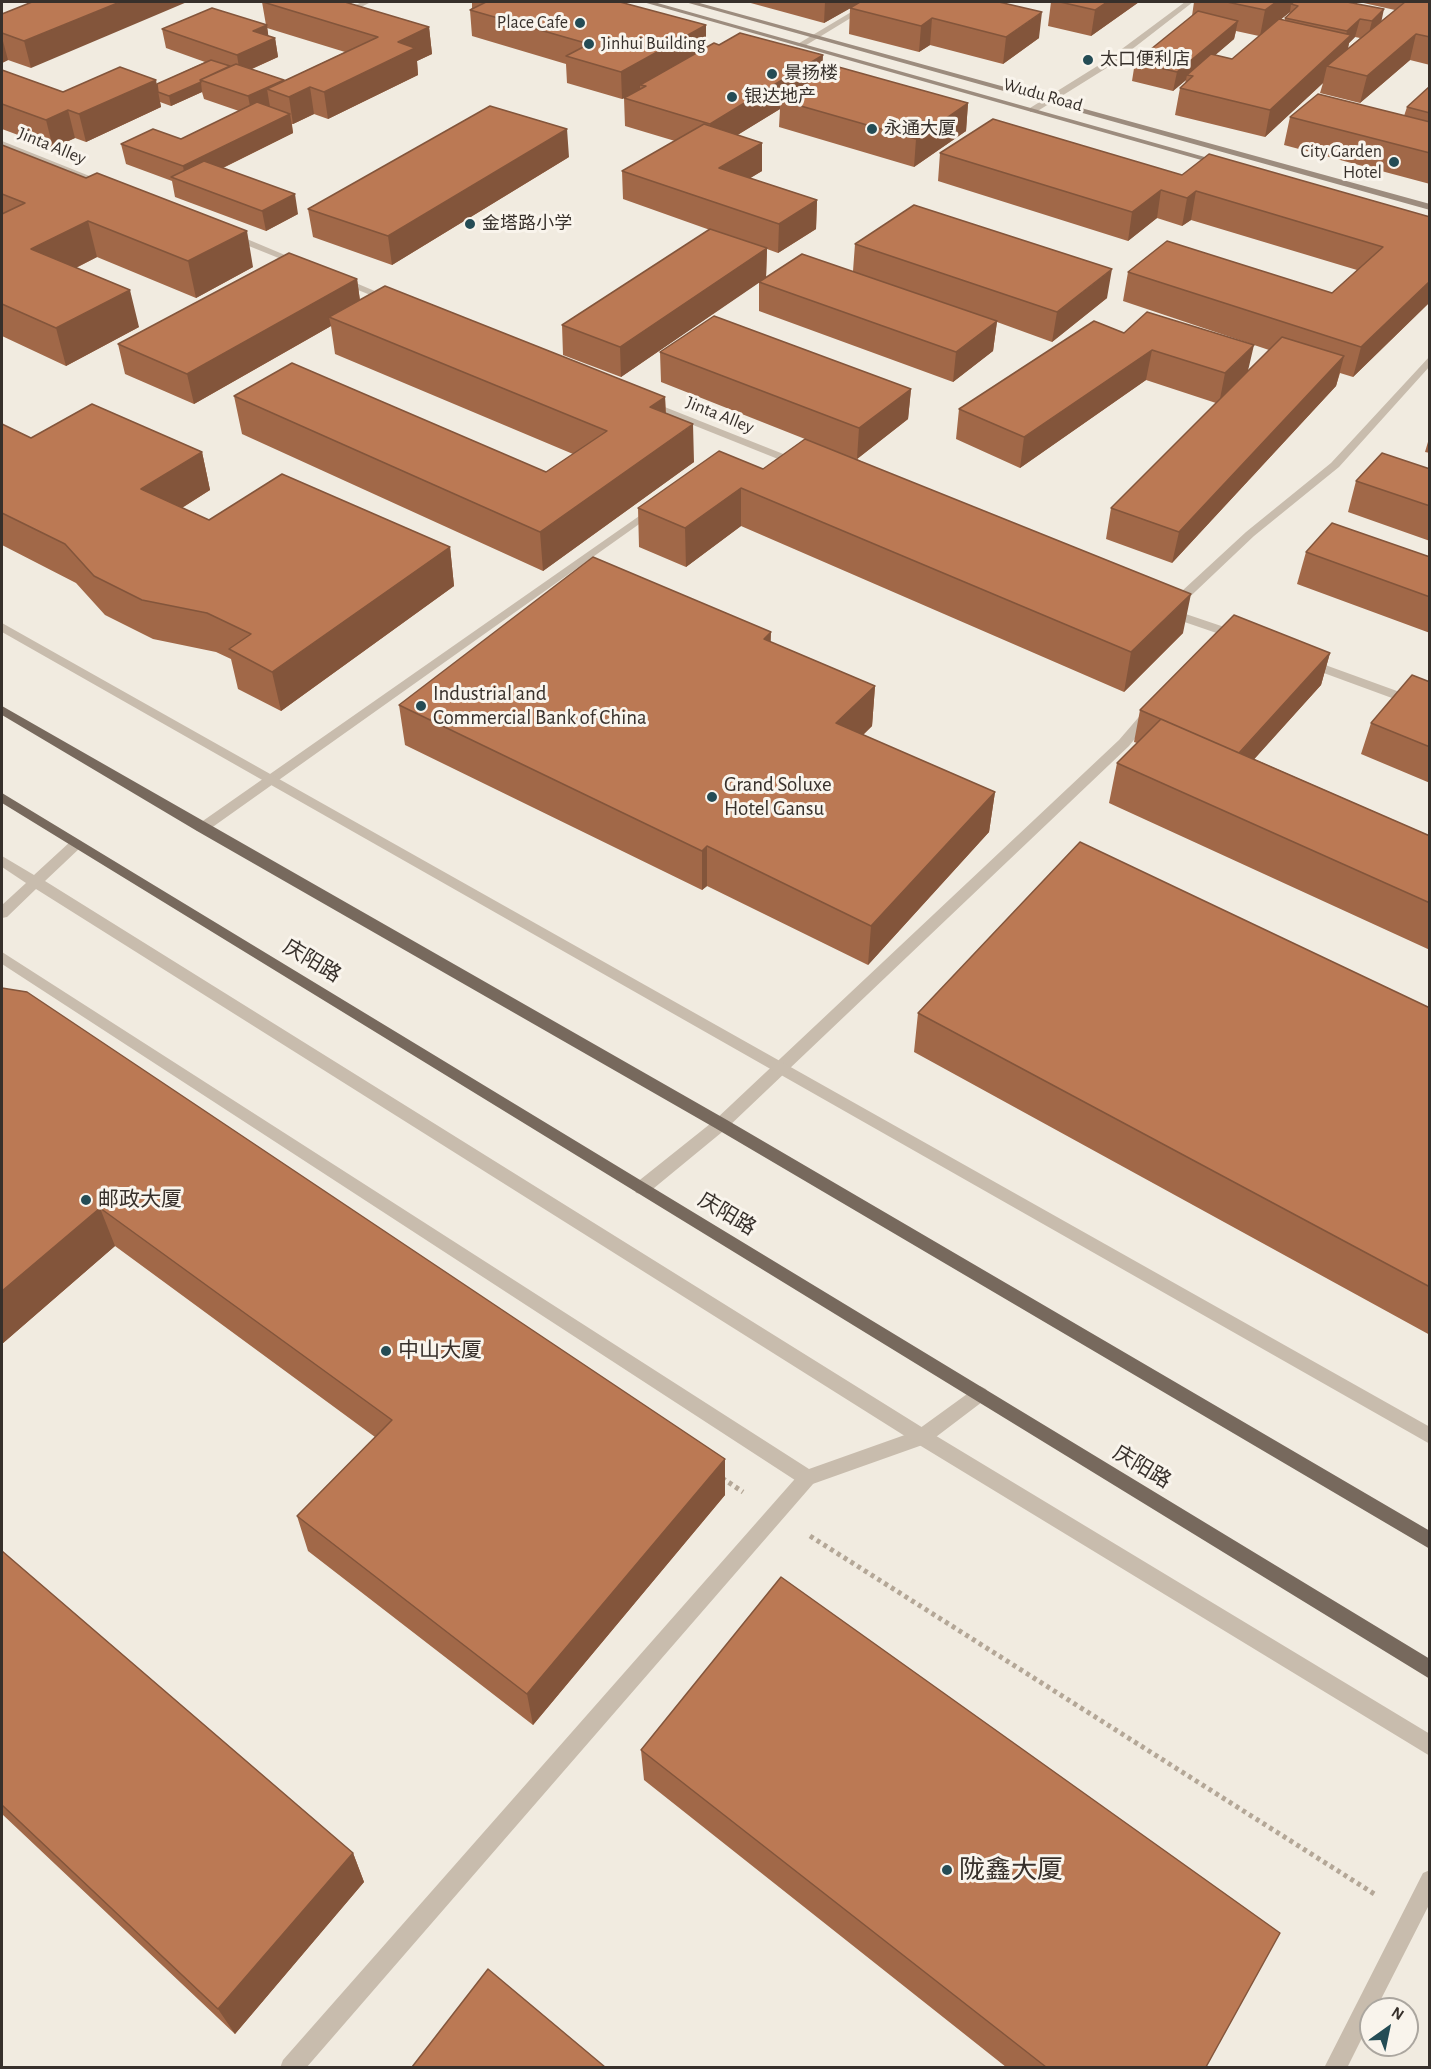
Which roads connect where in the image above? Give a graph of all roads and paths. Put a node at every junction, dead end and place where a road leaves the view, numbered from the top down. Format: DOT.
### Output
graph roads {
  1 [pos="367,2"];
  2 [pos="647,2"];
  3 [pos="689,2"];
  4 [pos="873,2"];
  5 [pos="1189,2"];
  6 [pos="337,15"];
  7 [pos="764,34"];
  8 [pos="815,36"];
  9 [pos="753,40"];
  10 [pos="800,45"];
  11 [pos="1046,100"];
  12 [pos="1033,110"];
  13 [pos="2,144"];
  14 [pos="1237,167"];
  15 [pos="112,188"];
  16 [pos="1430,207"];
  17 [pos="224,233"];
  18 [pos="312,268"];
  19 [pos="334,278"];
  20 [pos="401,304"];
  21 [pos="1430,359"];
  22 [pos="634,398"];
  23 [pos="812,469"];
  24 [pos="664,502"];
  25 [pos="2,627"];
  26 [pos="1254,642"];
  27 [pos="1298,658"];
  28 [pos="1161,700"];
  29 [pos="1430,708"];
  30 [pos="2,710"];
  31 [pos="271,779"];
  32 [pos="2,797"];
  33 [pos="202,828"];
  34 [pos="76,843"];
  35 [pos="2,861"];
  36 [pos="35,882"];
  37 [pos="2,913"];
  38 [pos="2,957"];
  39 [pos="780,1068"];
  40 [pos="721,1124"];
  41 [pos="642,1188"];
  42 [pos="980,1394"];
  43 [pos="1430,1436"];
  44 [pos="922,1437"];
  45 [pos="807,1478"];
  46 [pos="1430,1541"];
  47 [pos="1430,1670"];
  48 [pos="1430,1746"];
  49 [pos="1430,1880"];
  50 [pos="291,2067"];
  51 [pos="1335,2067"];
  1 -- 6 [label="street"];
  2 -- 7 [label="main road, Wudu Road"];
  3 -- 8 [label="main road, Wudu Road"];
  4 -- 8 [label="street"];
  5 -- 11 [label="street"];
  7 -- 9 [label="street"];
  7 -- 10 [label="main road, Wudu Road"];
  8 -- 10 [label="street"];
  8 -- 11 [label="main road, Wudu Road"];
  10 -- 12 [label="main road, Wudu Road"];
  11 -- 12 [label="street"];
  11 -- 16 [label="main road, Wudu Road"];
  12 -- 14 [label="main road, Wudu Road"];
  13 -- 15 [label="street, Jinta Alley"];
  17 -- 18 [label="street"];
  19 -- 20 [label="street"];
  21 -- 26 [label="street"];
  22 -- 23 [label="street, Jinta Alley"];
  24 -- 31 [label="street"];
  25 -- 31 [label="street"];
  27 -- 29 [label="street"];
  28 -- 39 [label="street"];
  30 -- 33 [label="main road"];
  31 -- 33 [label="street"];
  31 -- 39 [label="street"];
  32 -- 34 [label="main road, 庆阳路"];
  33 -- 40 [label="main road"];
  34 -- 36 [label="street"];
  34 -- 41 [label="main road, 庆阳路"];
  35 -- 36 [label="street"];
  36 -- 37 [label="street"];
  36 -- 44 [label="street"];
  38 -- 45 [label="street"];
  39 -- 40 [label="street"];
  39 -- 43 [label="street"];
  40 -- 41 [label="street"];
  40 -- 46 [label="main road"];
  41 -- 42 [label="main road, 庆阳路"];
  42 -- 44 [label="street"];
  42 -- 47 [label="main road, 庆阳路"];
  44 -- 45 [label="street"];
  44 -- 48 [label="street"];
  45 -- 50 [label="street"];
  49 -- 51 [label="street"];
}
